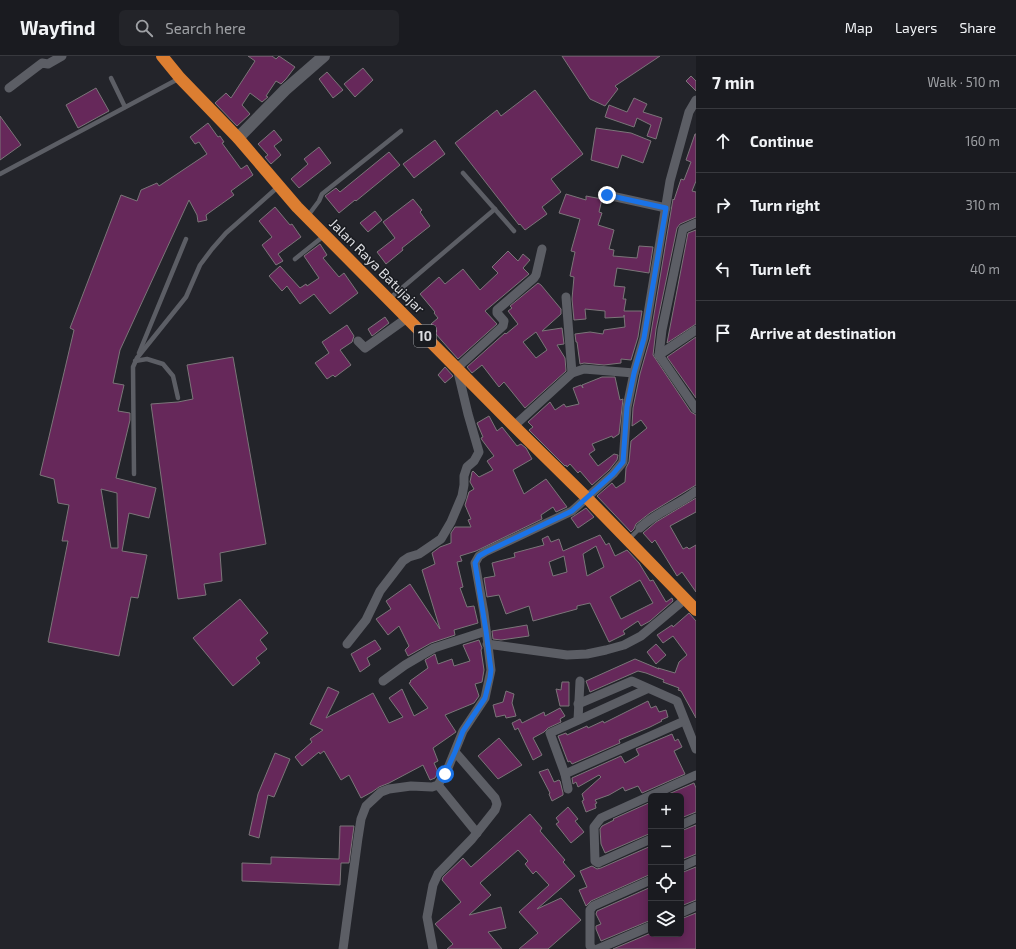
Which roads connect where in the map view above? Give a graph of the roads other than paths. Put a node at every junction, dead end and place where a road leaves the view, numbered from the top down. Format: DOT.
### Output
graph roads {
  1 [pos="62,56"];
  2 [pos="162,56"];
  3 [pos="324,56"];
  4 [pos="111,78"];
  5 [pos="180,78"];
  6 [pos="8,88"];
  7 [pos="696,100"];
  8 [pos="125,107"];
  9 [pos="401,131"];
  10 [pos="238,138"];
  11 [pos="463,173"];
  12 [pos="0,174"];
  13 [pos="279,186"];
  14 [pos="607,195"];
  15 [pos="666,208"];
  16 [pos="495,209"];
  17 [pos="307,217"];
  18 [pos="696,223"];
  19 [pos="514,232"];
  20 [pos="325,235"];
  21 [pos="186,239"];
  22 [pos="542,250"];
  23 [pos="295,259"];
  24 [pos="566,297"];
  25 [pos="388,300"];
  26 [pos="407,318"];
  27 [pos="696,330"];
  28 [pos="358,341"];
  29 [pos="659,356"];
  30 [pos="136,360"];
  31 [pos="457,368"];
  32 [pos="572,373"];
  33 [pos="634,373"];
  34 [pos="178,398"];
  35 [pos="696,409"];
  36 [pos="514,426"];
  37 [pos="134,474"];
  38 [pos="696,491"];
  39 [pos="587,498"];
  40 [pos="640,528"];
  41 [pos="628,541"];
  42 [pos="685,599"];
  43 [pos="696,610"];
  44 [pos="486,631"];
  45 [pos="347,644"];
  46 [pos="488,644"];
  47 [pos="383,681"];
  48 [pos="580,681"];
  49 [pos="647,689"];
  50 [pos="578,704"];
  51 [pos="578,720"];
  52 [pos="684,722"];
  53 [pos="696,749"];
  54 [pos="455,752"];
  55 [pos="565,774"];
  56 [pos="696,775"];
  57 [pos="438,785"];
  58 [pos="568,789"];
  59 [pos="696,818"];
  60 [pos="684,824"];
  61 [pos="477,833"];
  62 [pos="648,840"];
  63 [pos="696,860"];
  64 [pos="684,866"];
  65 [pos="648,881"];
  66 [pos="696,906"];
  67 [pos="684,912"];
  68 [pos="648,927"];
  69 [pos="343,949"];
  70 [pos="433,949"];
  71 [pos="593,949"];
  72 [pos="598,949"];
  1 -- 6 [label="street"];
  2 -- 5 [label="highway, Jalan Raya Batujajar / 10"];
  3 -- 10 [label="street"];
  4 -- 8 [label="lane"];
  5 -- 8 [label="lane"];
  5 -- 10 [label="highway, Jalan Raya Batujajar / 10"];
  7 -- 15 [label="street"];
  8 -- 12 [label="lane"];
  9 -- 17 [label="lane"];
  10 -- 13 [label="highway, Jalan Raya Batujajar / 10"];
  11 -- 16 [label="lane"];
  13 -- 17 [label="highway, Jalan Raya Batujajar / 10"];
  13 -- 30 [label="lane"];
  14 -- 15 [label="street"];
  15 -- 33 [label="street"];
  16 -- 19 [label="lane"];
  16 -- 25 [label="lane"];
  17 -- 20 [label="highway, Jalan Raya Batujajar / 10"];
  18 -- 29 [label="street"];
  20 -- 23 [label="lane"];
  20 -- 25 [label="highway, Jalan Raya Batujajar / 10"];
  21 -- 30 [label="lane"];
  22 -- 31 [label="street"];
  24 -- 32 [label="street"];
  25 -- 26 [label="highway, Jalan Raya Batujajar / 10"];
  26 -- 28 [label="street"];
  26 -- 31 [label="highway, Jalan Raya Batujajar / 10"];
  27 -- 29 [label="street"];
  29 -- 35 [label="street"];
  30 -- 34 [label="lane"];
  30 -- 37 [label="lane"];
  31 -- 36 [label="highway, Jalan Raya Batujajar / 10"];
  31 -- 45 [label="street"];
  32 -- 33 [label="street"];
  32 -- 36 [label="street"];
  33 -- 39 [label="street"];
  36 -- 39 [label="highway, Jalan Raya Batujajar / 10"];
  38 -- 40 [label="street"];
  39 -- 41 [label="highway, Jalan Raya Batujajar / 10"];
  39 -- 44 [label="street"];
  40 -- 41 [label="lane"];
  41 -- 42 [label="highway, Jalan Raya Batujajar / 10"];
  42 -- 43 [label="highway, Jalan Raya Batujajar / 10"];
  42 -- 46 [label="street"];
  44 -- 46 [label="street"];
  44 -- 47 [label="street"];
  46 -- 54 [label="street"];
  48 -- 50 [label="street"];
  49 -- 50 [label="street"];
  49 -- 51 [label="street"];
  49 -- 52 [label="street"];
  50 -- 51 [label="street"];
  51 -- 55 [label="street"];
  52 -- 53 [label="street"];
  52 -- 55 [label="street"];
  54 -- 57 [label="street"];
  54 -- 61 [label="street"];
  55 -- 58 [label="street"];
  56 -- 62 [label="street"];
  57 -- 61 [label="street"];
  57 -- 69 [label="street"];
  59 -- 60 [label="street"];
  61 -- 70 [label="street"];
  63 -- 64 [label="street"];
  65 -- 71 [label="street"];
  66 -- 67 [label="street"];
  68 -- 72 [label="street"];
}
